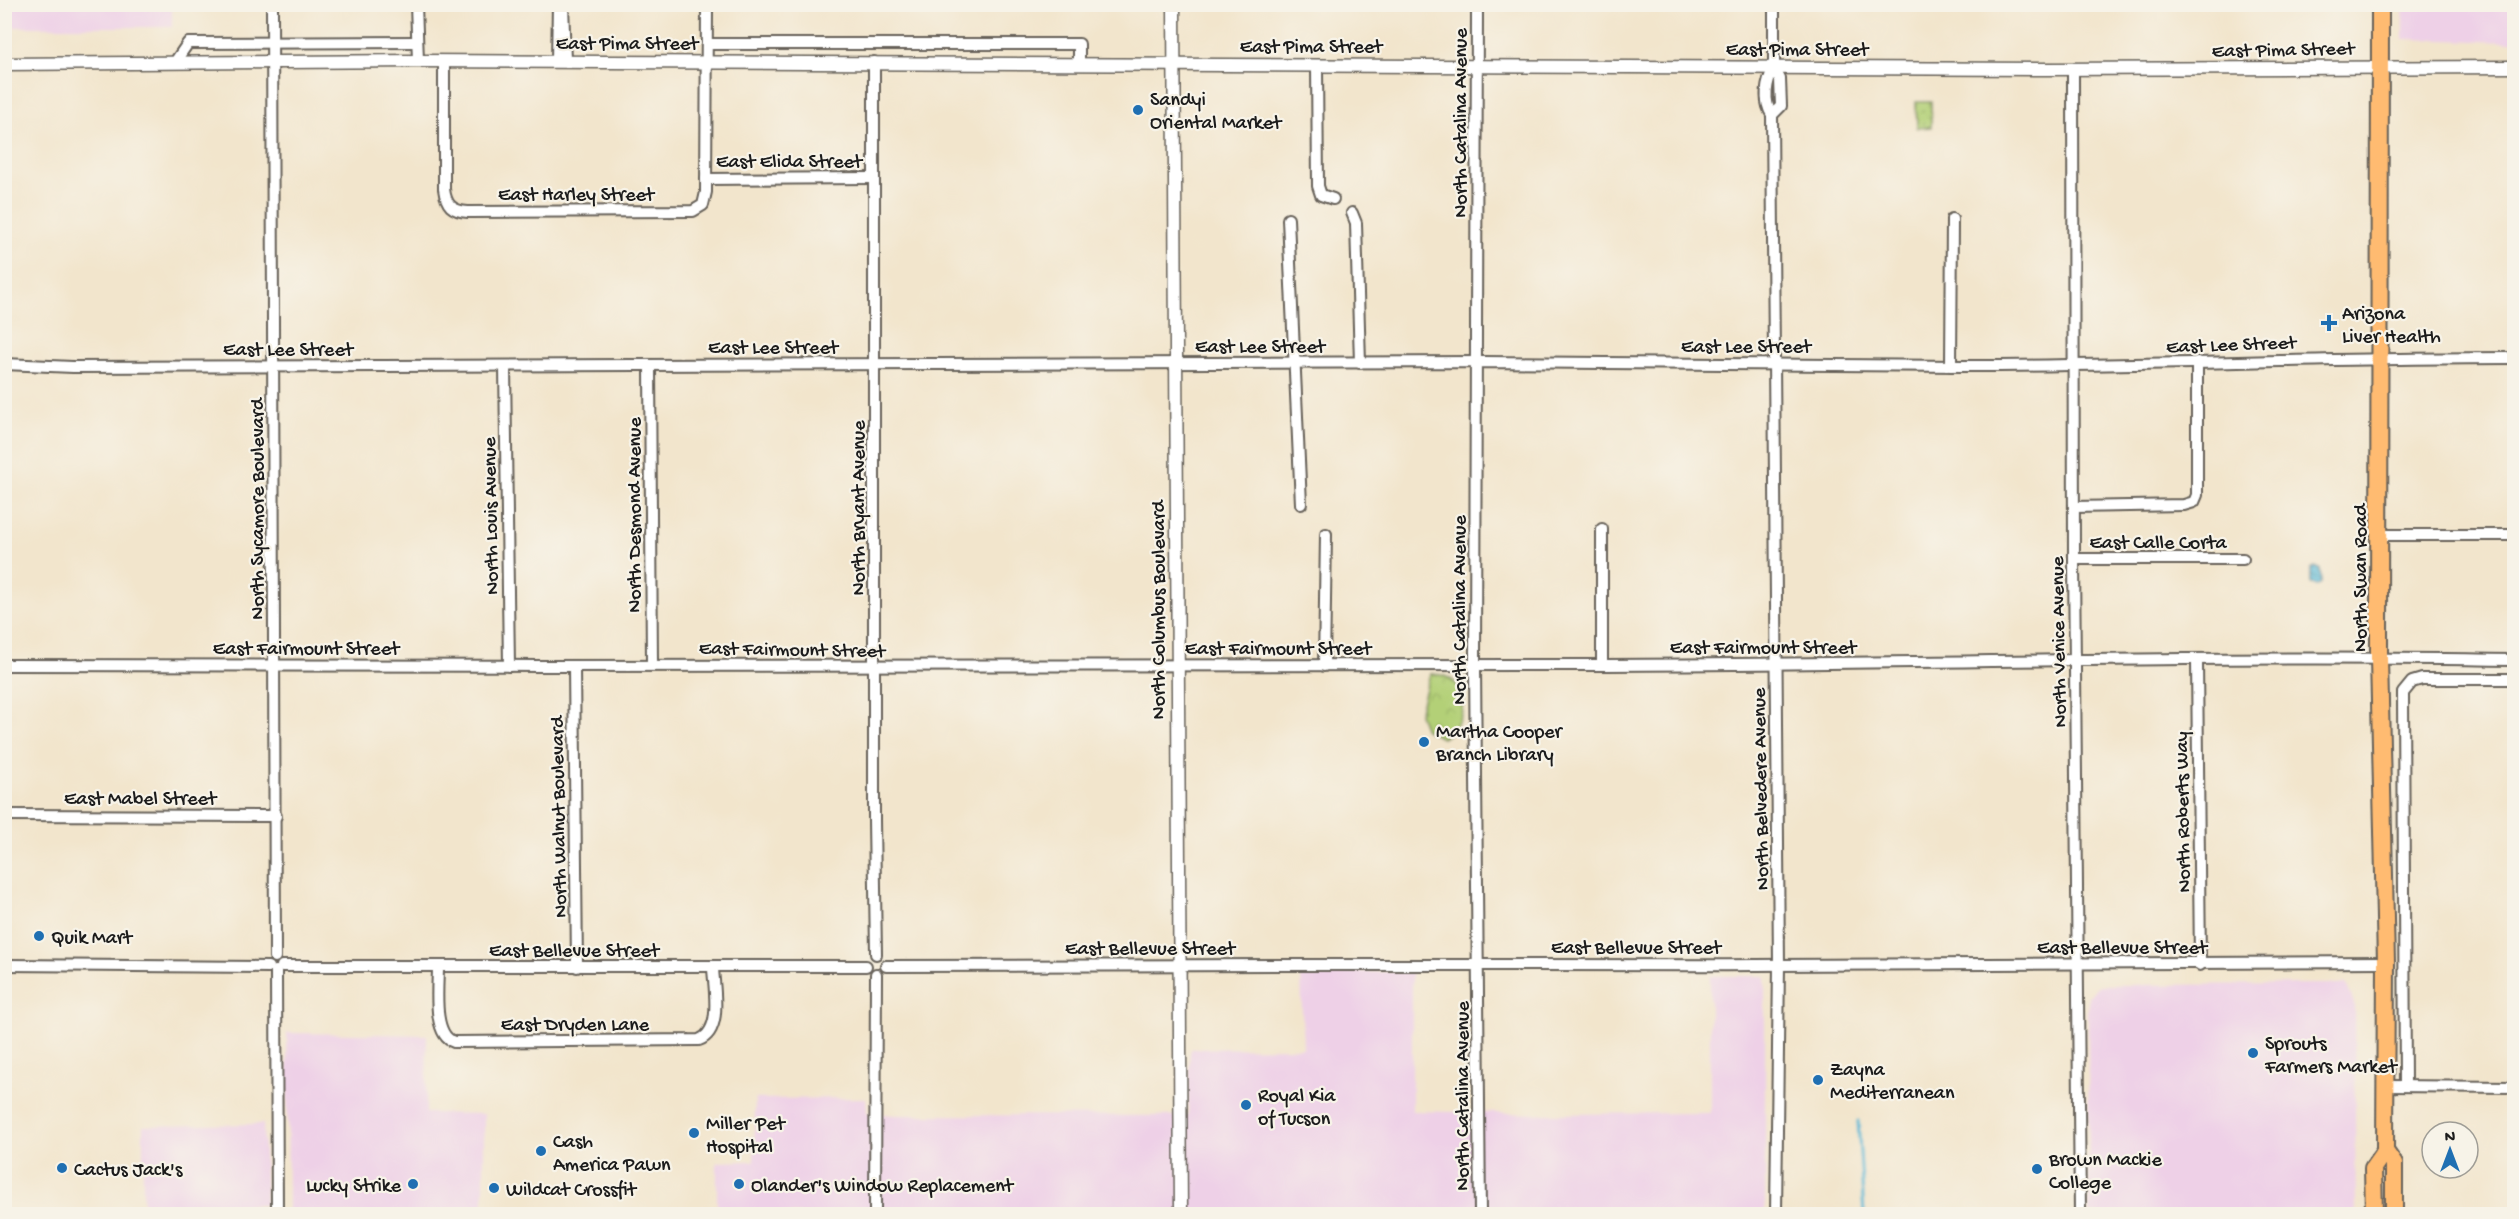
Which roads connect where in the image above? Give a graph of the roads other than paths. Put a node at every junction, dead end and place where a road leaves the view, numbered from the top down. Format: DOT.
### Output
graph roads {
  1 [pos="272,4"];
  2 [pos="416,4"];
  3 [pos="558,4"];
  4 [pos="563,4"];
  5 [pos="707,4"];
  6 [pos="1174,4"];
  7 [pos="1477,4"];
  8 [pos="1774,4"];
  9 [pos="2380,4"];
  10 [pos="417,42"];
  11 [pos="271,43"];
  12 [pos="707,44"];
  13 [pos="271,61"];
  14 [pos="418,61"];
  15 [pos="444,61"];
  16 [pos="561,61"];
  17 [pos="706,61"];
  18 [pos="175,62"];
  19 [pos="874,62"];
  20 [pos="1079,63"];
  21 [pos="4,64"];
  22 [pos="1174,64"];
  23 [pos="1317,65"];
  24 [pos="1477,65"];
  25 [pos="2381,67"];
  26 [pos="2514,67"];
  27 [pos="1774,68"];
  28 [pos="2073,69"];
  29 [pos="873,178"];
  30 [pos="706,179"];
  31 [pos="1333,199"];
  32 [pos="1352,213"];
  33 [pos="1288,219"];
  34 [pos="1952,219"];
  35 [pos="2380,358"];
  36 [pos="2514,358"];
  37 [pos="1476,362"];
  38 [pos="2197,362"];
  39 [pos="1175,363"];
  40 [pos="1296,363"];
  41 [pos="1360,363"];
  42 [pos="1775,363"];
  43 [pos="4,364"];
  44 [pos="874,364"];
  45 [pos="651,365"];
  46 [pos="274,366"];
  47 [pos="505,366"];
  48 [pos="1950,366"];
  49 [pos="2074,366"];
  50 [pos="1301,504"];
  51 [pos="2074,507"];
  52 [pos="1602,529"];
  53 [pos="1326,534"];
  54 [pos="2380,535"];
  55 [pos="2514,535"];
  56 [pos="2074,559"];
  57 [pos="2243,559"];
  58 [pos="2379,658"];
  59 [pos="2197,660"];
  60 [pos="2514,660"];
  61 [pos="2076,661"];
  62 [pos="652,664"];
  63 [pos="1177,664"];
  64 [pos="1776,664"];
  65 [pos="4,665"];
  66 [pos="1475,665"];
  67 [pos="1602,665"];
  68 [pos="274,666"];
  69 [pos="509,666"];
  70 [pos="574,666"];
  71 [pos="1324,666"];
  72 [pos="876,667"];
  73 [pos="2514,679"];
  74 [pos="4,815"];
  75 [pos="276,816"];
  76 [pos="876,954"];
  77 [pos="2386,962"];
  78 [pos="1478,963"];
  79 [pos="2078,963"];
  80 [pos="4,965"];
  81 [pos="1178,965"];
  82 [pos="1779,965"];
  83 [pos="2200,965"];
  84 [pos="866,966"];
  85 [pos="886,966"];
  86 [pos="577,967"];
  87 [pos="275,968"];
  88 [pos="438,968"];
  89 [pos="713,968"];
  90 [pos="876,974"];
  91 [pos="2386,1086"];
  92 [pos="2405,1086"];
  93 [pos="2514,1087"];
  94 [pos="2385,1151"];
  95 [pos="277,1215"];
  96 [pos="875,1215"];
  97 [pos="1181,1215"];
  98 [pos="1480,1215"];
  99 [pos="1776,1215"];
  100 [pos="2080,1215"];
  101 [pos="2373,1215"];
  102 [pos="2394,1215"];
  1 -- 11 [label="street, North Sycamore Boulevard"];
  2 -- 10 [label="street"];
  3 -- 16 [label="street"];
  4 -- 16 [label="street"];
  5 -- 12 [label="street"];
  6 -- 22 [label="street, North Columbus Boulevard"];
  7 -- 24 [label="street, North Catalina Avenue"];
  8 -- 27 [label="street"];
  9 -- 25 [label="main road, North Swan Road"];
  10 -- 11 [label="street"];
  10 -- 14 [label="street"];
  11 -- 13 [label="street, North Sycamore Boulevard"];
  11 -- 18 [label="street"];
  12 -- 17 [label="street"];
  12 -- 20 [label="street, East Pima Street"];
  13 -- 14 [label="street, East Pima Street"];
  13 -- 18 [label="street, East Pima Street"];
  13 -- 46 [label="street, North Sycamore Boulevard"];
  14 -- 15 [label="street, East Pima Street"];
  15 -- 16 [label="street, East Pima Street"];
  15 -- 30 [label="street, East Harley Street"];
  16 -- 17 [label="street, East Pima Street"];
  17 -- 19 [label="street, East Pima Street"];
  17 -- 30 [label="street"];
  18 -- 21 [label="street, East Pima Street"];
  19 -- 20 [label="street, East Pima Street"];
  19 -- 29 [label="street, North Bryant Avenue"];
  20 -- 22 [label="street, East Pima Street"];
  22 -- 23 [label="street, East Pima Street"];
  22 -- 39 [label="street, North Columbus Boulevard"];
  23 -- 24 [label="street, East Pima Street"];
  23 -- 31 [label="street"];
  24 -- 27 [label="street, East Pima Street"];
  24 -- 37 [label="street, North Catalina Avenue"];
  25 -- 26 [label="street, East Pima Street"];
  25 -- 28 [label="street, East Pima Street"];
  25 -- 35 [label="main road, North Swan Road"];
  27 -- 28 [label="street, East Pima Street"];
  27 -- 42 [label="street, North Belvedere Avenue"];
  28 -- 49 [label="street, North Venice Avenue"];
  29 -- 30 [label="street, East Elida Street"];
  29 -- 44 [label="street, North Bryant Avenue"];
  32 -- 41 [label="street"];
  33 -- 40 [label="street"];
  34 -- 48 [label="street"];
  35 -- 36 [label="street, East Lee Street"];
  35 -- 38 [label="street, East Lee Street"];
  35 -- 54 [label="main road, North Swan Road"];
  37 -- 41 [label="street, East Lee Street"];
  37 -- 42 [label="street, East Lee Street"];
  37 -- 66 [label="street, North Catalina Avenue"];
  38 -- 49 [label="street, East Lee Street"];
  38 -- 51 [label="street"];
  39 -- 40 [label="street, East Lee Street"];
  39 -- 44 [label="street, East Lee Street"];
  39 -- 63 [label="street, North Columbus Boulevard"];
  40 -- 41 [label="street, East Lee Street"];
  40 -- 50 [label="street"];
  42 -- 48 [label="street, East Lee Street"];
  42 -- 64 [label="street, North Belvedere Avenue"];
  43 -- 46 [label="street, East Lee Street"];
  44 -- 45 [label="street, East Lee Street"];
  44 -- 72 [label="street, North Bryant Avenue"];
  45 -- 47 [label="street, East Lee Street"];
  45 -- 62 [label="street, North Desmond Avenue"];
  46 -- 47 [label="street, East Lee Street"];
  46 -- 68 [label="street, North Sycamore Boulevard"];
  47 -- 69 [label="street, North Louis Avenue"];
  48 -- 49 [label="street, East Lee Street"];
  49 -- 51 [label="street, North Venice Avenue"];
  51 -- 56 [label="street, North Venice Avenue"];
  52 -- 67 [label="street"];
  53 -- 71 [label="street"];
  54 -- 55 [label="street"];
  54 -- 58 [label="main road, North Swan Road"];
  56 -- 57 [label="street, East Calle Corta"];
  56 -- 61 [label="street, North Venice Avenue"];
  58 -- 59 [label="street, East Fairmount Street"];
  58 -- 60 [label="street, East Fairmount Street"];
  58 -- 77 [label="main road, North Swan Road"];
  59 -- 61 [label="street, East Fairmount Street"];
  59 -- 83 [label="street, North Roberts Way"];
  61 -- 64 [label="street, East Fairmount Street"];
  61 -- 79 [label="street, North Venice Avenue"];
  62 -- 70 [label="street, East Fairmount Street"];
  62 -- 72 [label="street, East Fairmount Street"];
  63 -- 71 [label="street, East Fairmount Street"];
  63 -- 72 [label="street, East Fairmount Street"];
  63 -- 81 [label="street, North Columbus Boulevard"];
  64 -- 67 [label="street, East Fairmount Street"];
  64 -- 82 [label="street, North Belvedere Avenue"];
  65 -- 68 [label="street, East Fairmount Street"];
  66 -- 67 [label="street, East Fairmount Street"];
  66 -- 71 [label="street, East Fairmount Street"];
  66 -- 78 [label="street, North Catalina Avenue"];
  68 -- 69 [label="street, East Fairmount Street"];
  68 -- 75 [label="street, North Sycamore Boulevard"];
  69 -- 70 [label="street, East Fairmount Street"];
  70 -- 86 [label="street, North Walnut Boulevard"];
  72 -- 76 [label="street, North Bryant Avenue"];
  73 -- 92 [label="street"];
  74 -- 75 [label="street, East Mabel Street"];
  75 -- 87 [label="street, North Sycamore Boulevard"];
  76 -- 84 [label="street"];
  76 -- 85 [label="street"];
  77 -- 83 [label="street, East Bellevue Street"];
  77 -- 91 [label="main road, North Swan Road"];
  78 -- 81 [label="street, East Bellevue Street"];
  78 -- 82 [label="street, East Bellevue Street"];
  78 -- 98 [label="street, North Catalina Avenue"];
  79 -- 82 [label="street, East Bellevue Street"];
  79 -- 83 [label="street, East Bellevue Street"];
  79 -- 100 [label="street, North Venice Avenue"];
  80 -- 87 [label="street, East Bellevue Street"];
  81 -- 85 [label="street, East Bellevue Street"];
  81 -- 97 [label="street, North Columbus Boulevard"];
  82 -- 99 [label="street, North Belvedere Avenue"];
  84 -- 89 [label="street, East Bellevue Street"];
  84 -- 90 [label="street"];
  85 -- 90 [label="street"];
  86 -- 88 [label="street, East Bellevue Street"];
  86 -- 89 [label="street, East Bellevue Street"];
  87 -- 88 [label="street, East Bellevue Street"];
  87 -- 95 [label="street"];
  88 -- 89 [label="street, East Dryden Lane"];
  90 -- 96 [label="street"];
  91 -- 92 [label="street"];
  91 -- 94 [label="main road, North Swan Road"];
  92 -- 93 [label="street"];
  94 -- 101 [label="main road, North Swan Road"];
  94 -- 102 [label="main road, North Swan Road"];
}
